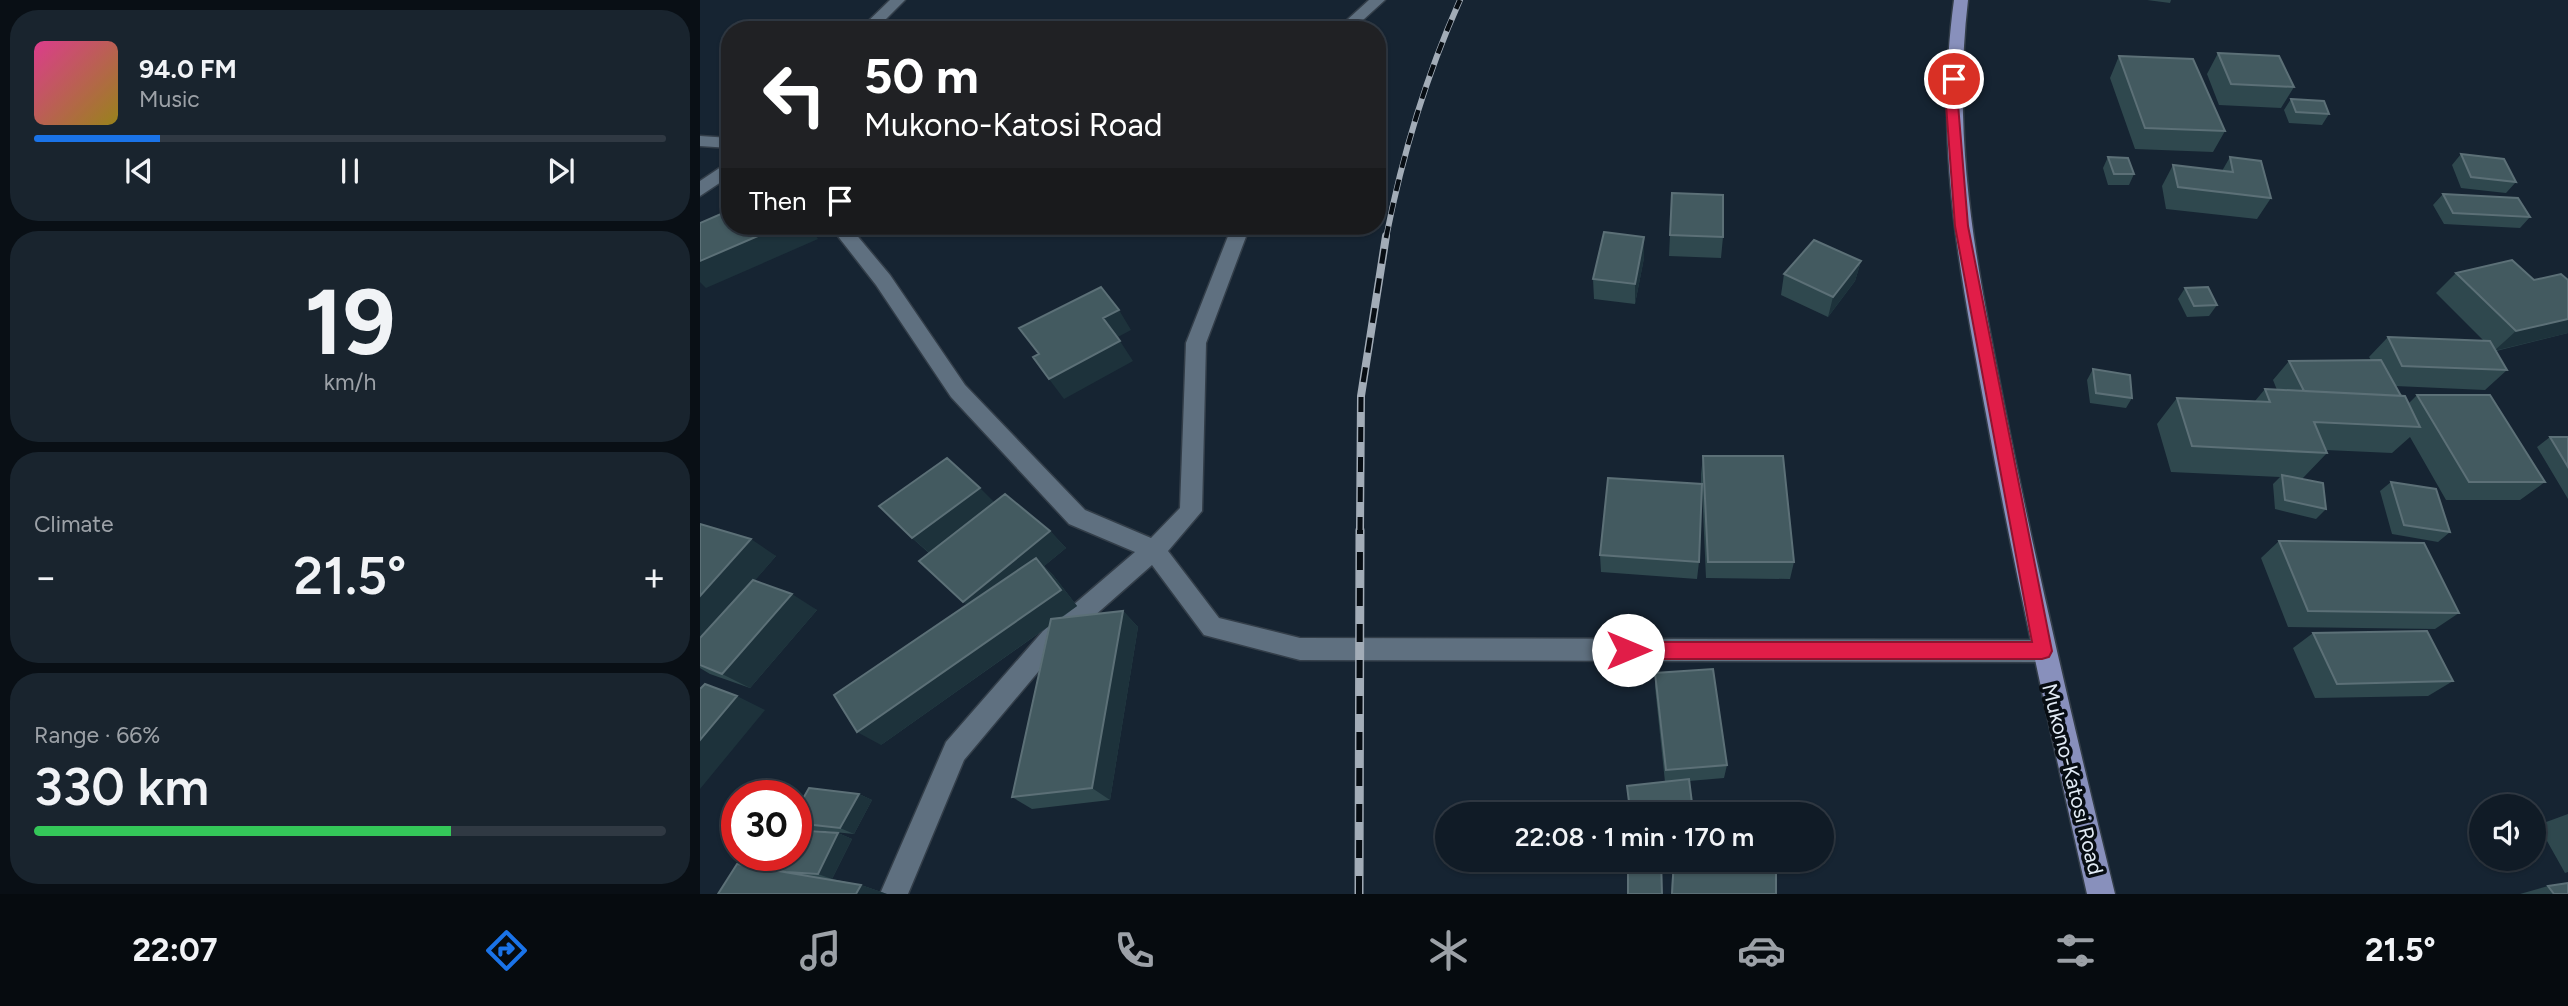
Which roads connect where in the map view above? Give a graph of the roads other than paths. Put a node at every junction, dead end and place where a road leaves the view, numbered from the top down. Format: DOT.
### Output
graph roads {
  1 [pos="898,0"];
  2 [pos="1378,0"];
  3 [pos="1961,0"];
  4 [pos="876,21"];
  5 [pos="1354,21"];
  6 [pos="700,141"];
  7 [pos="721,142"];
  8 [pos="721,174"];
  9 [pos="700,190"];
  10 [pos="846,235"];
  11 [pos="1238,235"];
  12 [pos="1154,550"];
  13 [pos="2042,651"];
  14 [pos="894,894"];
  15 [pos="2101,894"];
  1 -- 4 [label="street"];
  2 -- 5 [label="street"];
  3 -- 13 [label="main road, Mukono-Katosi Road"];
  6 -- 7 [label="street"];
  8 -- 9 [label="street"];
  10 -- 12 [label="street"];
  11 -- 12 [label="street"];
  12 -- 13 [label="street"];
  12 -- 14 [label="street"];
  13 -- 15 [label="main road, Mukono-Katosi Road"];
}
